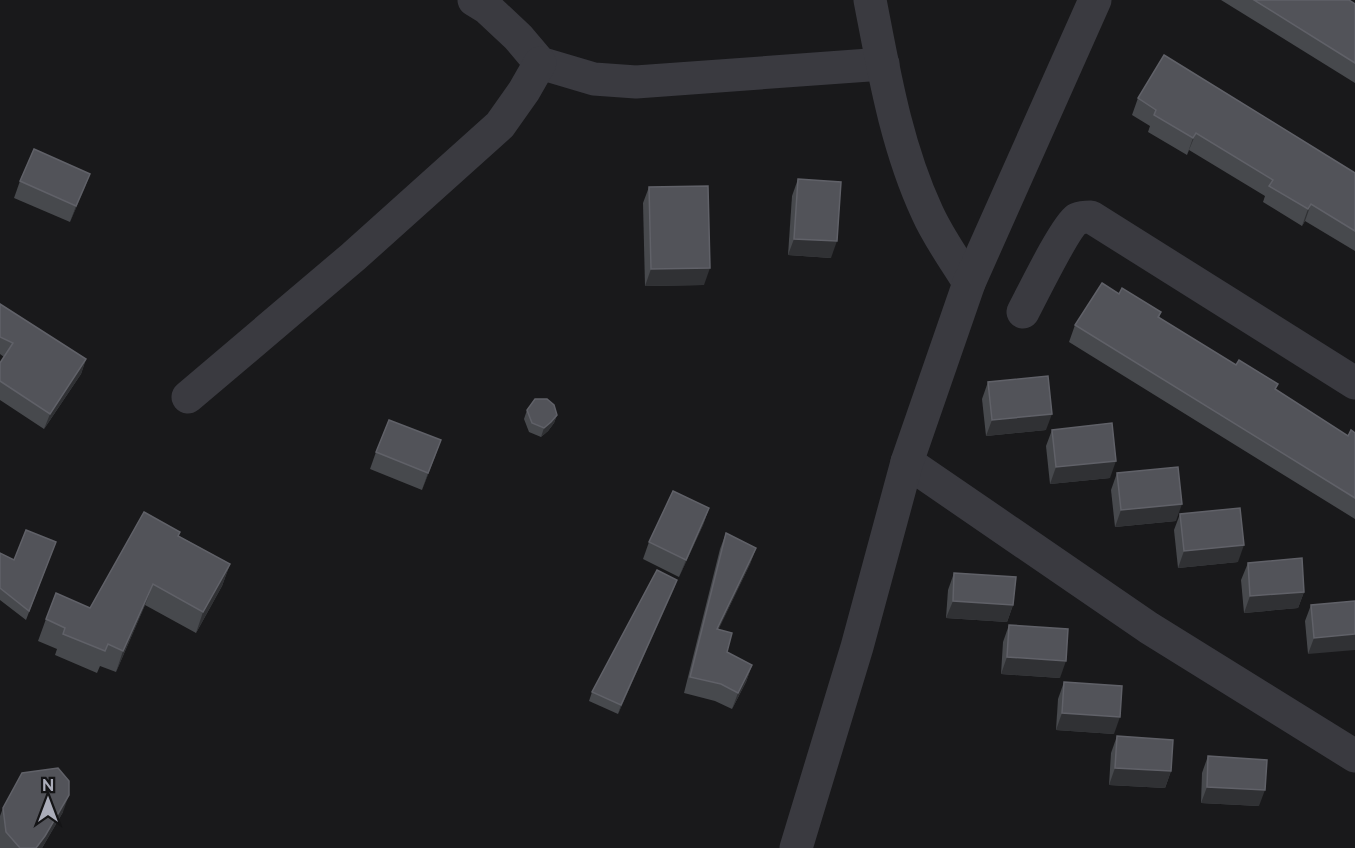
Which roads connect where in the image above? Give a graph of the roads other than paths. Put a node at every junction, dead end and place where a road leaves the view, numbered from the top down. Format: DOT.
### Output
graph roads {
  1 [pos="474,0"];
  2 [pos="870,0"];
  3 [pos="1095,0"];
  4 [pos="540,63"];
  5 [pos="883,64"];
  6 [pos="969,283"];
  7 [pos="1023,312"];
  8 [pos="1355,383"];
  9 [pos="188,397"];
  10 [pos="907,462"];
  11 [pos="1355,756"];
  12 [pos="796,848"];
  1 -- 4 [label="street"];
  2 -- 5 [label="street"];
  3 -- 6 [label="street"];
  4 -- 5 [label="street"];
  4 -- 9 [label="street"];
  5 -- 6 [label="street"];
  6 -- 10 [label="street"];
  7 -- 8 [label="street"];
  10 -- 11 [label="street"];
  10 -- 12 [label="street"];
}
